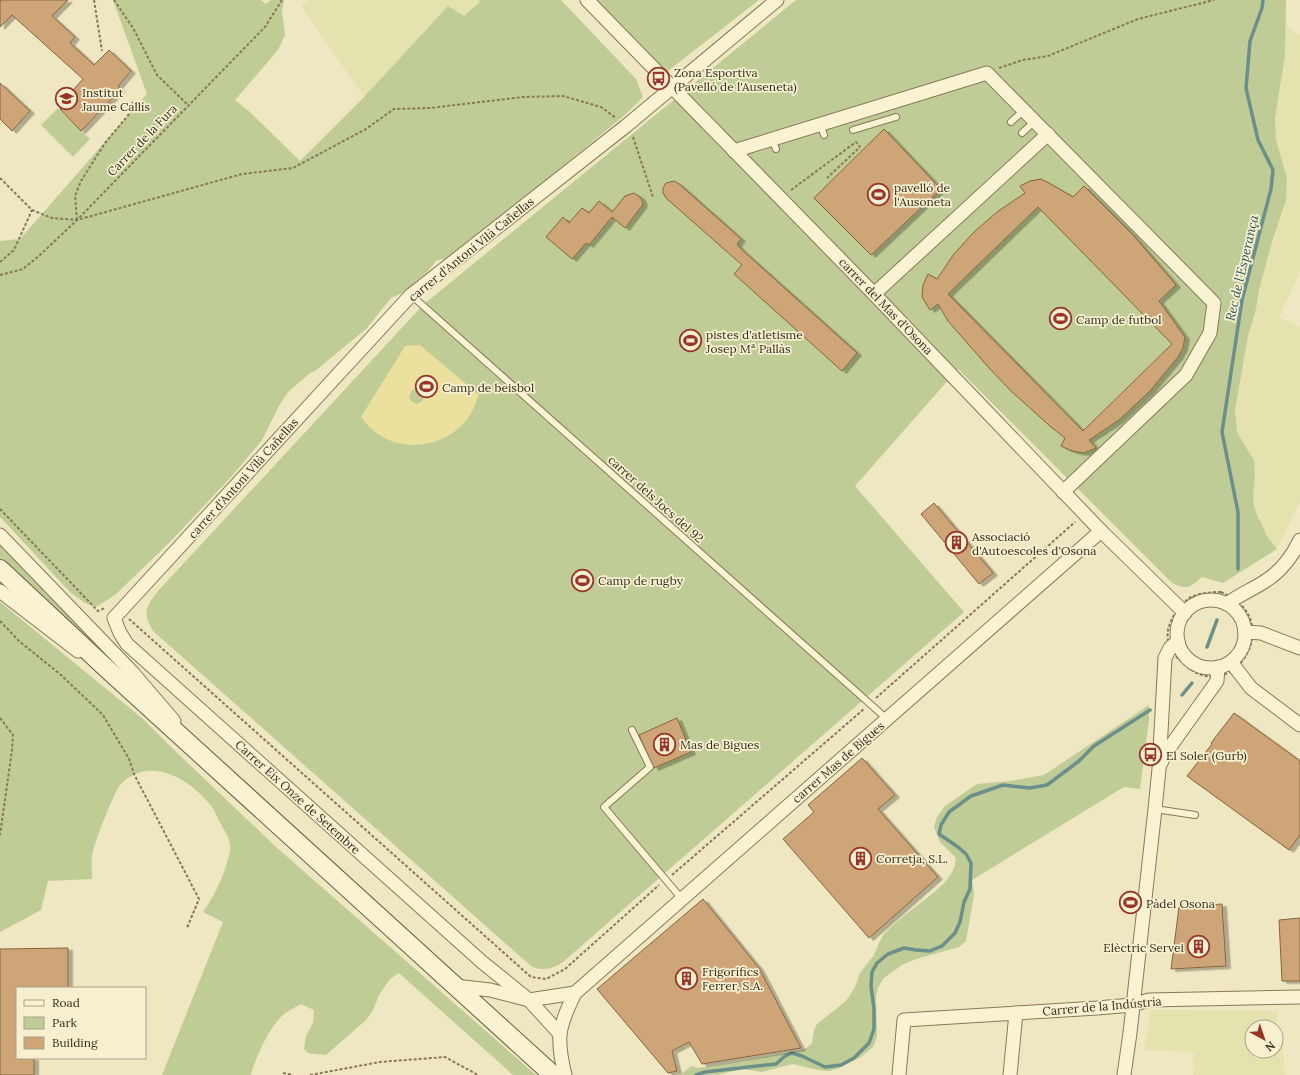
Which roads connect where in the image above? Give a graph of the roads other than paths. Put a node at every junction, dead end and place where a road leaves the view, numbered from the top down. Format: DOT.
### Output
graph roads {
  1 [pos="587,0"];
  2 [pos="777,0"];
  3 [pos="673,88"];
  4 [pos="1024,110"];
  5 [pos="896,117"];
  6 [pos="1035,121"];
  7 [pos="1011,122"];
  8 [pos="853,130"];
  9 [pos="1022,133"];
  10 [pos="1048,134"];
  11 [pos="734,151"];
  12 [pos="874,294"];
  13 [pos="411,295"];
  14 [pos="1063,492"];
  15 [pos="1101,531"];
  16 [pos="0,535"];
  17 [pos="1300,540"];
  18 [pos="0,569"];
  19 [pos="0,591"];
  20 [pos="1231,601"];
  21 [pos="1182,610"];
  22 [pos="118,615"];
  23 [pos="1249,632"];
  24 [pos="1174,645"];
  25 [pos="1300,648"];
  26 [pos="1233,666"];
  27 [pos="107,669"];
  28 [pos="1218,672"];
  29 [pos="887,719"];
  30 [pos="1300,726"];
  31 [pos="632,730"];
  32 [pos="211,763"];
  33 [pos="1159,769"];
  34 [pos="1155,809"];
  35 [pos="1195,815"];
  36 [pos="682,899"];
  37 [pos="492,969"];
  38 [pos="455,986"];
  39 [pos="490,990"];
  40 [pos="575,993"];
  41 [pos="1300,996"];
  42 [pos="528,1000"];
  43 [pos="1132,1005"];
  44 [pos="1016,1013"];
  45 [pos="560,1034"];
  46 [pos="553,1075"];
  47 [pos="565,1075"];
  48 [pos="899,1075"];
  49 [pos="1010,1075"];
  50 [pos="1124,1075"];
  1 -- 3 [label="street, carrer del Mas d'Osona"];
  2 -- 3 [label="street, carrer d'Antoni Vilà Cañellas"];
  3 -- 11 [label="street, carrer del Mas d'Osona"];
  3 -- 13 [label="street, carrer d'Antoni Vilà Cañellas"];
  4 -- 6 [label="street"];
  4 -- 7 [label="lane"];
  4 -- 11 [label="street"];
  5 -- 8 [label="lane"];
  6 -- 9 [label="lane"];
  6 -- 10 [label="street"];
  10 -- 12 [label="street"];
  10 -- 14 [label="street"];
  11 -- 12 [label="street, carrer del Mas d'Osona"];
  12 -- 14 [label="street, carrer del Mas d'Osona"];
  13 -- 22 [label="street, carrer d'Antoni Vilà Cañellas"];
  13 -- 29 [label="lane, carrer dels Jocs del 92"];
  14 -- 15 [label="street, carrer del Mas d'Osona"];
  15 -- 21 [label="street, carrer del Mas d'Osona"];
  15 -- 29 [label="street, carrer Mas de Bigues"];
  16 -- 32 [label="street"];
  17 -- 20 [label="street"];
  18 -- 27 [label="street"];
  19 -- 27 [label="street"];
  20 -- 21 [label="street"];
  20 -- 23 [label="street"];
  21 -- 24 [label="street"];
  22 -- 37 [label="street, Carrer Eix Onze de Setembre"];
  23 -- 25 [label="street"];
  23 -- 26 [label="street"];
  24 -- 28 [label="street"];
  24 -- 33 [label="street"];
  26 -- 28 [label="street"];
  26 -- 30 [label="street"];
  27 -- 32 [label="street"];
  28 -- 33 [label="street"];
  29 -- 36 [label="street, carrer Mas de Bigues"];
  31 -- 36 [label="lane"];
  32 -- 38 [label="street"];
  33 -- 34 [label="street"];
  34 -- 35 [label="lane"];
  34 -- 43 [label="street"];
  36 -- 40 [label="street, carrer Mas de Bigues"];
  37 -- 39 [label="street"];
  37 -- 42 [label="street, Carrer Eix Onze de Setembre"];
  38 -- 39 [label="street"];
  38 -- 46 [label="street"];
  39 -- 42 [label="street"];
  40 -- 42 [label="street"];
  40 -- 45 [label="street, carrer Mas de Bigues"];
  41 -- 43 [label="street, Carrer de la Indústria"];
  42 -- 45 [label="street, Carrer Eix Onze de Setembre"];
  43 -- 44 [label="street, Carrer de la Indústria"];
  43 -- 50 [label="street"];
  44 -- 48 [label="street, Carrer de la Indústria"];
  44 -- 49 [label="street"];
  45 -- 47 [label="street, carrer Mas de Bigues"];
}
